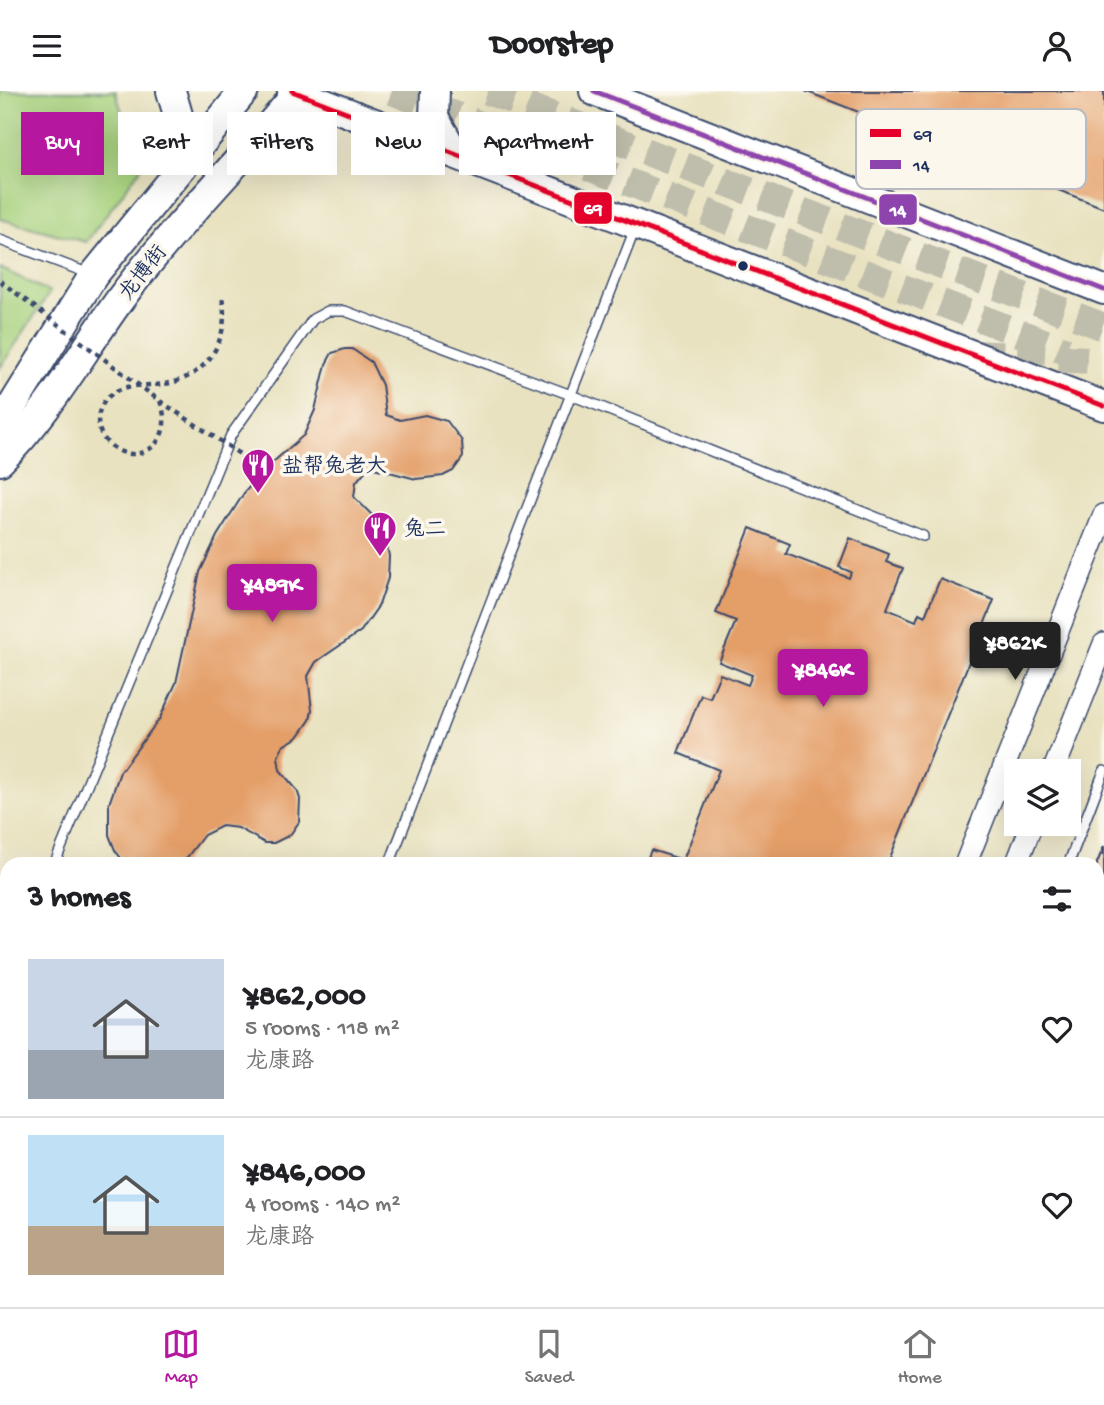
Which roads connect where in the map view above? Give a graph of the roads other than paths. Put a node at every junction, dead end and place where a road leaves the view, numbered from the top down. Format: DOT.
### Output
graph roads {
  1 [pos="171,91"];
  2 [pos="244,91"];
  3 [pos="435,91"];
  4 [pos="594,91"];
  5 [pos="296,92"];
  6 [pos="177,112"];
  7 [pos="213,128"];
  8 [pos="455,155"];
  9 [pos="173,175"];
  10 [pos="636,226"];
  11 [pos="0,240"];
  12 [pos="93,276"];
  13 [pos="1104,290"];
  14 [pos="571,395"];
  15 [pos="1104,406"];
  16 [pos="0,432"];
  17 [pos="0,461"];
  18 [pos="1104,515"];
  19 [pos="923,536"];
  20 [pos="1104,644"];
  21 [pos="1058,759"];
  22 [pos="1104,771"];
  23 [pos="1027,836"];
  24 [pos="57,857"];
  25 [pos="392,857"];
  26 [pos="968,857"];
  27 [pos="1019,857"];
  28 [pos="1072,857"];
  1 -- 6 [label="main road"];
  2 -- 7 [label="main road, 龙博街"];
  3 -- 8 [label="main road"];
  4 -- 13 [label="main road"];
  5 -- 8 [label="main road"];
  5 -- 17 [label="main road, 龙博街"];
  8 -- 10 [label="main road"];
  9 -- 12 [label="main road, 龙博街"];
  10 -- 14 [label="lane"];
  10 -- 15 [label="main road"];
  11 -- 12 [label="lane"];
  12 -- 16 [label="main road, 龙博街"];
  14 -- 19 [label="lane"];
  14 -- 24 [label="lane"];
  14 -- 25 [label="lane"];
  18 -- 26 [label="street"];
  20 -- 21 [label="street"];
  22 -- 28 [label="lane"];
  23 -- 27 [label="street"];
}
